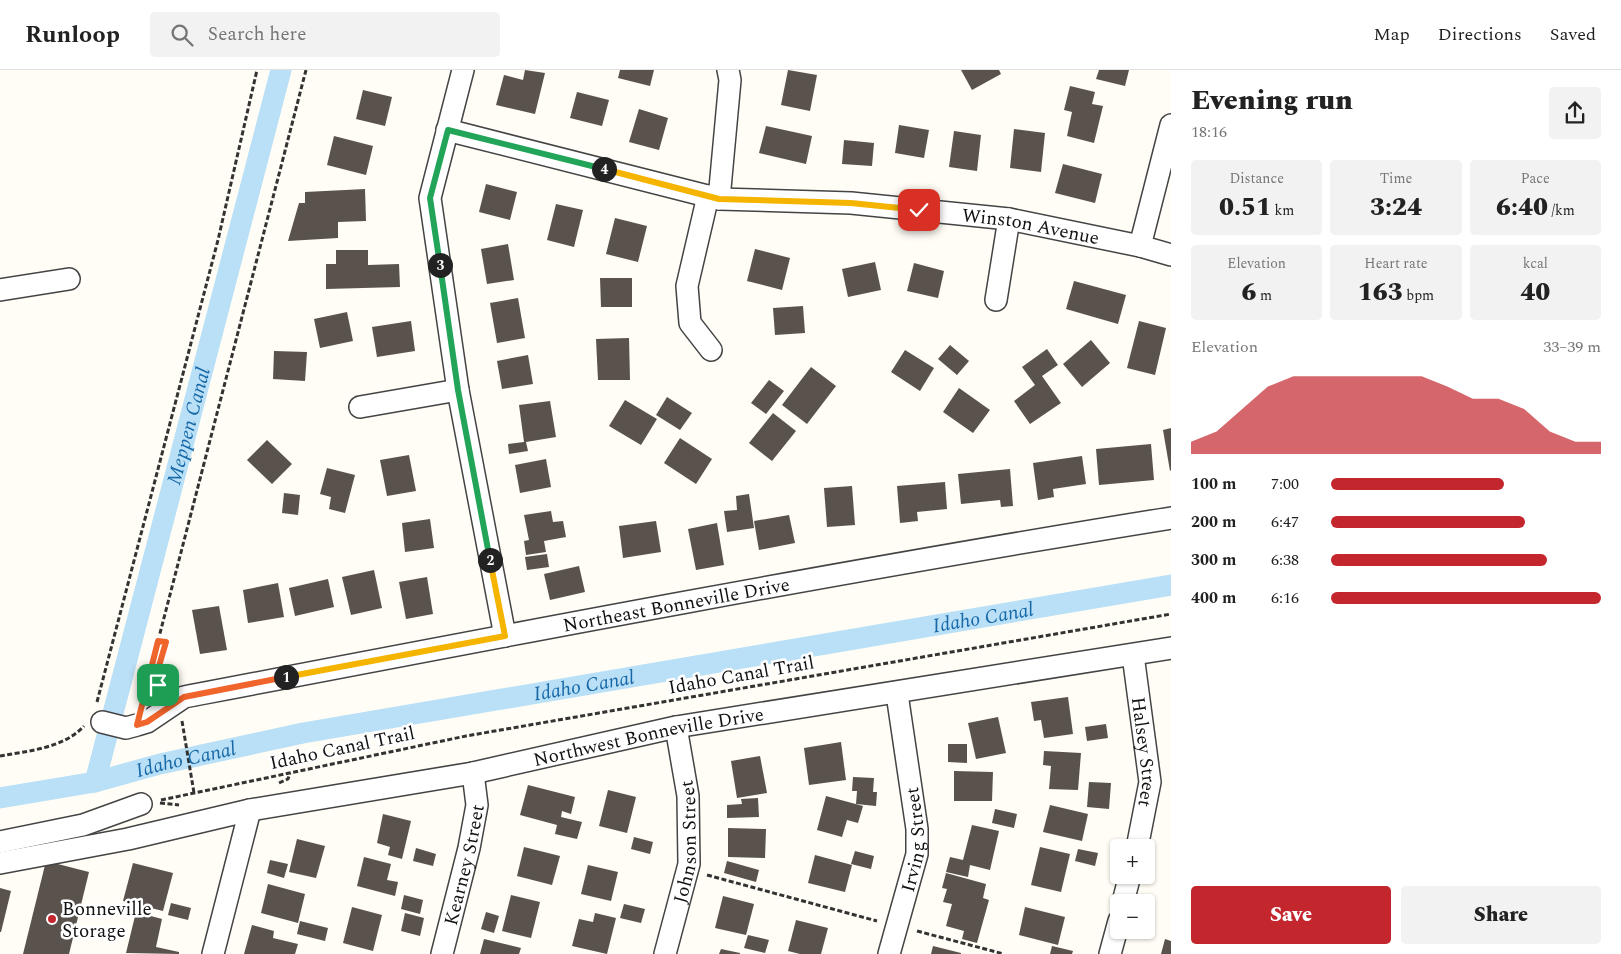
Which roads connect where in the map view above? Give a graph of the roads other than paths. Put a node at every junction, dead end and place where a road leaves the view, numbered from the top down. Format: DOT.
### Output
graph roads {
  1 [pos="463,70"];
  2 [pos="728,70"];
  3 [pos="1171,125"];
  4 [pos="448,130"];
  5 [pos="713,197"];
  6 [pos="1009,220"];
  7 [pos="1140,246"];
  8 [pos="1171,255"];
  9 [pos="69,279"];
  10 [pos="0,290"];
  11 [pos="996,300"];
  12 [pos="711,350"];
  13 [pos="458,390"];
  14 [pos="360,406"];
  15 [pos="1171,518"];
  16 [pos="505,636"];
  17 [pos="1171,648"];
  18 [pos="1132,655"];
  19 [pos="897,694"];
  20 [pos="96,717"];
  21 [pos="676,728"];
  22 [pos="473,773"];
  23 [pos="141,804"];
  24 [pos="250,810"];
  25 [pos="1140,839"];
  26 [pos="0,842"];
  27 [pos="0,863"];
  28 [pos="1114,939"];
  29 [pos="213,954"];
  30 [pos="442,954"];
  31 [pos="666,954"];
  32 [pos="889,954"];
  33 [pos="1110,954"];
  1 -- 4 [label="street"];
  2 -- 5 [label="street"];
  3 -- 7 [label="street"];
  4 -- 5 [label="street, Winston Avenue"];
  4 -- 13 [label="street"];
  5 -- 6 [label="street, Winston Avenue"];
  5 -- 12 [label="street"];
  6 -- 7 [label="street, Winston Avenue"];
  6 -- 11 [label="street"];
  7 -- 8 [label="street, Winston Avenue"];
  9 -- 10 [label="street"];
  13 -- 14 [label="street"];
  13 -- 16 [label="street"];
  15 -- 16 [label="street, Northeast Bonneville Drive"];
  16 -- 20 [label="street, Northeast Bonneville Drive"];
  17 -- 18 [label="street, Northwest Bonneville Drive"];
  18 -- 19 [label="street, Northwest Bonneville Drive"];
  18 -- 25 [label="street, Halsey Street"];
  19 -- 21 [label="street, Northwest Bonneville Drive"];
  19 -- 32 [label="street, Irving Street"];
  21 -- 22 [label="street, Northwest Bonneville Drive"];
  21 -- 31 [label="street, Johnson Street"];
  22 -- 24 [label="street, Northwest Bonneville Drive"];
  22 -- 30 [label="street, Kearney Street"];
  23 -- 26 [label="street"];
  24 -- 27 [label="street, Northwest Bonneville Drive"];
  24 -- 29 [label="street"];
  28 -- 33 [label="street"];
}
